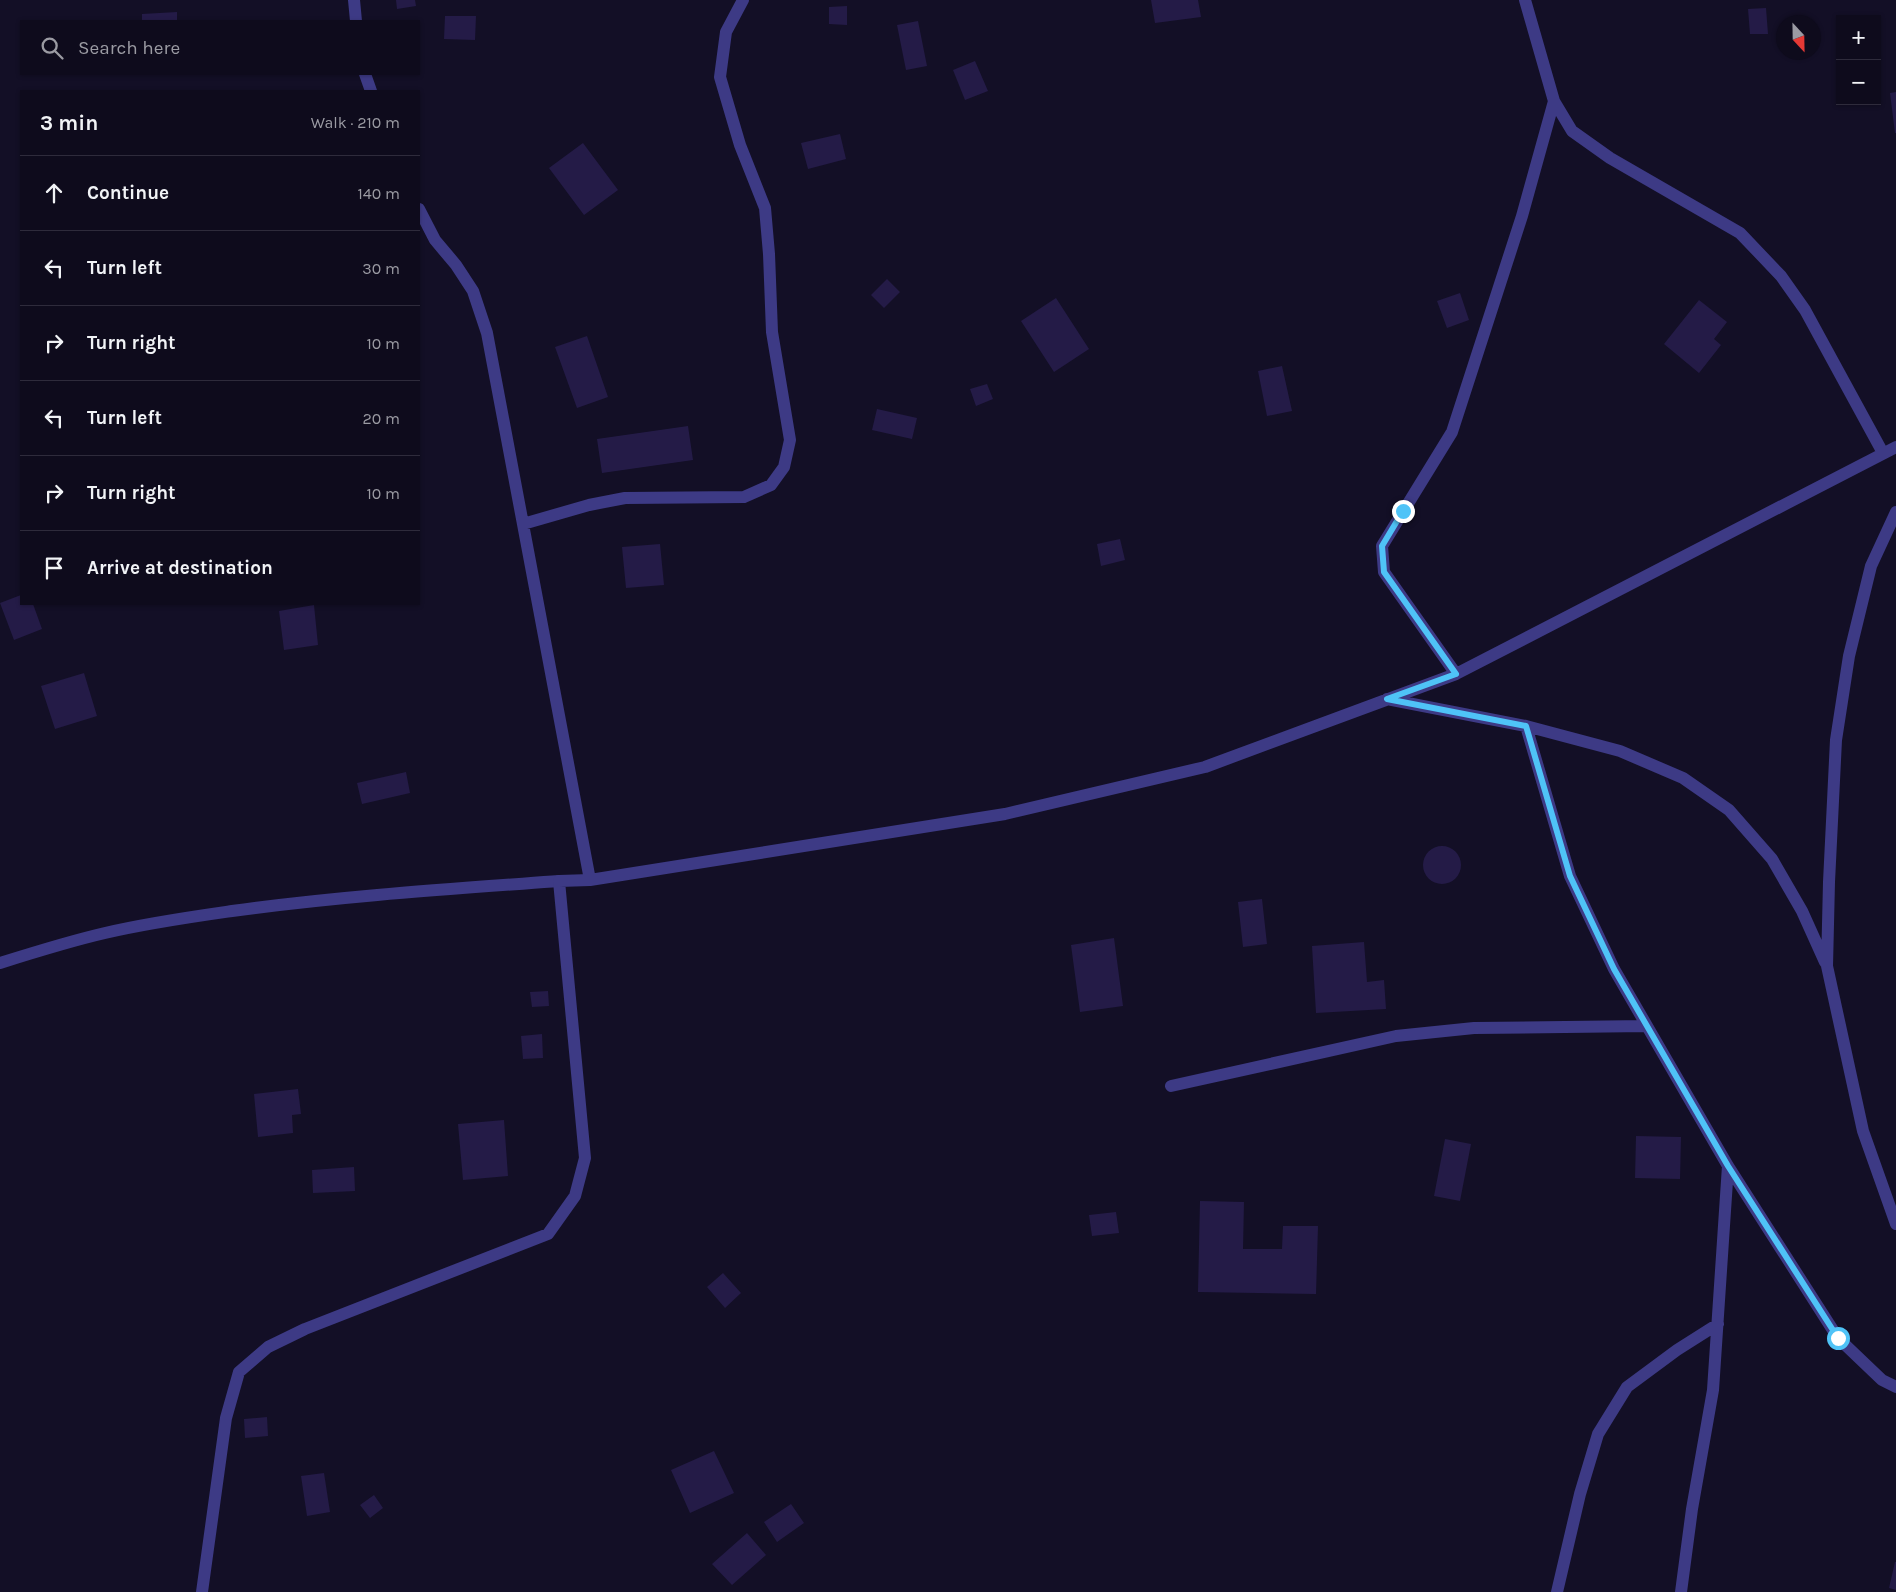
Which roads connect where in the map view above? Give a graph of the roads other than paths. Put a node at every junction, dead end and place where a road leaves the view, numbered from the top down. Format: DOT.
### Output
graph roads {
  1 [pos="354,0"];
  2 [pos="743,0"];
  3 [pos="1525,0"];
  4 [pos="356,20"];
  5 [pos="366,75"];
  6 [pos="371,90"];
  7 [pos="1554,101"];
  8 [pos="420,211"];
  9 [pos="1896,447"];
  10 [pos="1883,453"];
  11 [pos="1896,512"];
  12 [pos="523,524"];
  13 [pos="1456,674"];
  14 [pos="1387,699"];
  15 [pos="1526,726"];
  16 [pos="590,880"];
  17 [pos="559,882"];
  18 [pos="0,963"];
  19 [pos="1826,966"];
  20 [pos="1647,1026"];
  21 [pos="1171,1086"];
  22 [pos="1728,1166"];
  23 [pos="1896,1224"];
  24 [pos="1718,1324"];
  25 [pos="1896,1387"];
  26 [pos="202,1592"];
  27 [pos="1557,1592"];
  28 [pos="1681,1592"];
  1 -- 4 [label="street"];
  2 -- 12 [label="street"];
  3 -- 7 [label="street"];
  5 -- 6 [label="street"];
  7 -- 10 [label="street"];
  7 -- 13 [label="street"];
  8 -- 12 [label="street"];
  9 -- 10 [label="street"];
  10 -- 13 [label="street"];
  11 -- 19 [label="street"];
  12 -- 16 [label="street"];
  13 -- 14 [label="street"];
  14 -- 15 [label="street"];
  14 -- 16 [label="street"];
  15 -- 19 [label="street"];
  15 -- 20 [label="street"];
  16 -- 17 [label="street"];
  17 -- 18 [label="street"];
  17 -- 26 [label="street"];
  19 -- 23 [label="street"];
  20 -- 21 [label="street"];
  20 -- 22 [label="street"];
  22 -- 24 [label="street"];
  22 -- 25 [label="street"];
  24 -- 27 [label="street"];
  24 -- 28 [label="street"];
}
